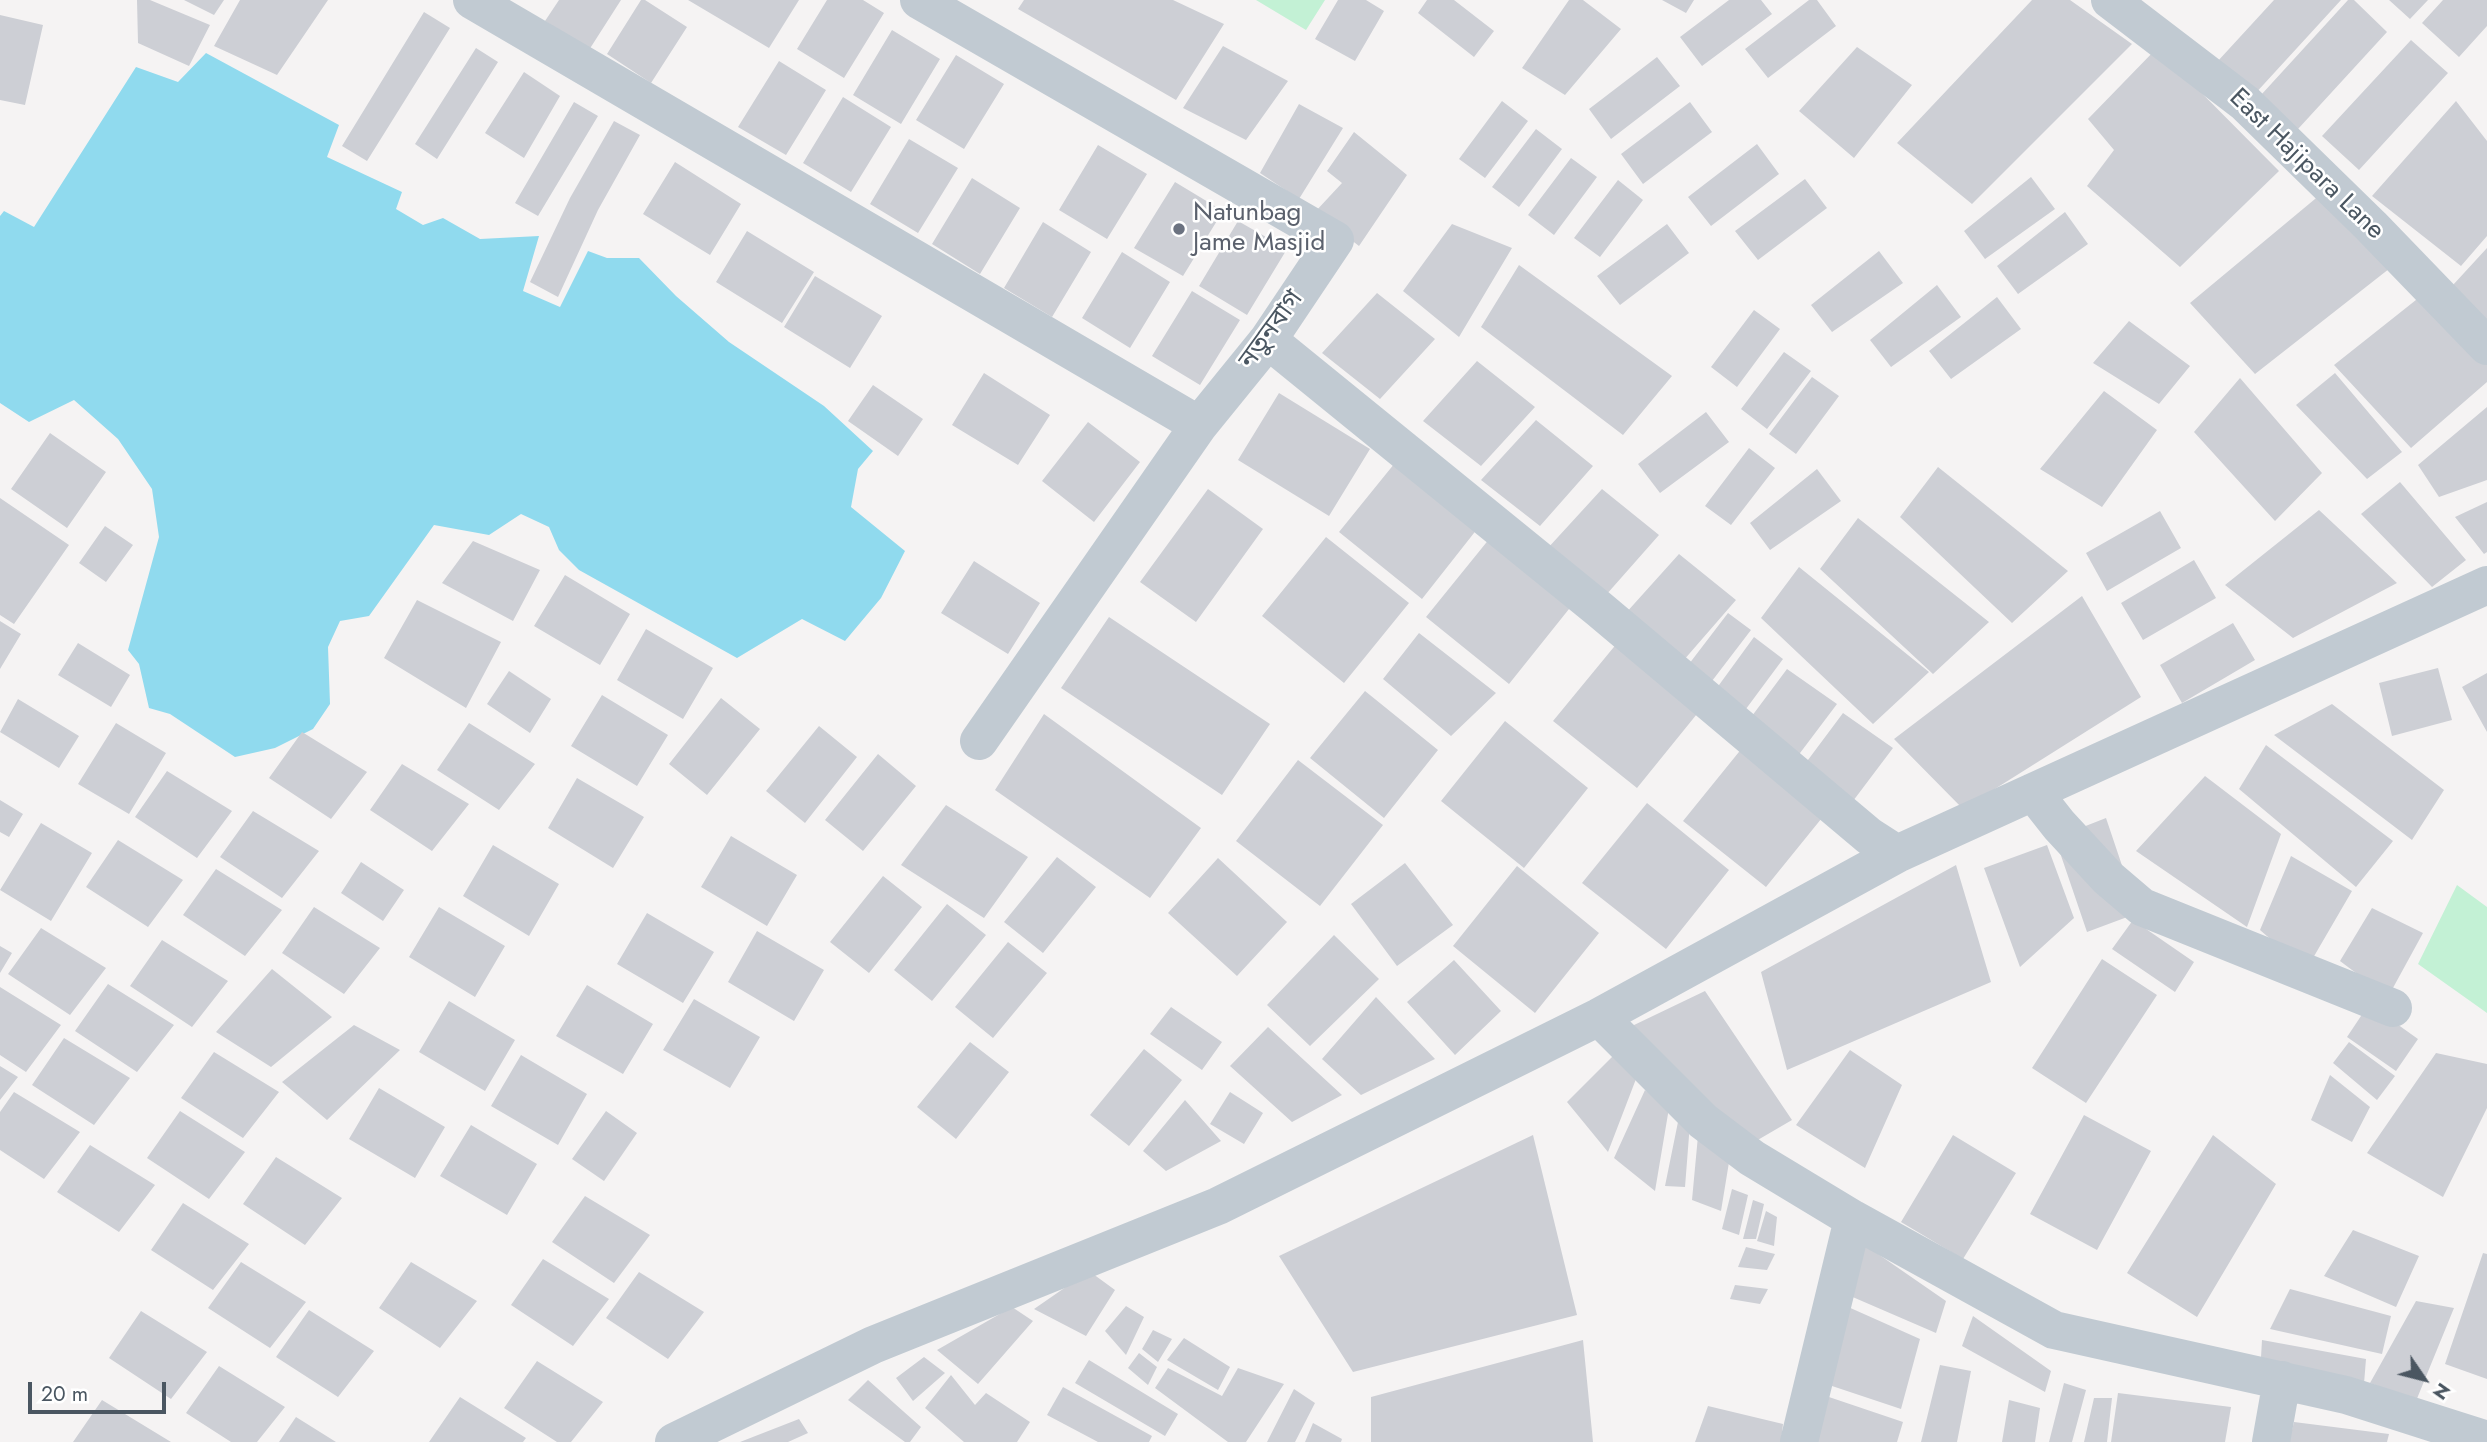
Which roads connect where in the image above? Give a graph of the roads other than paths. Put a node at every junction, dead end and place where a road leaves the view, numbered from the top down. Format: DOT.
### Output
graph roads {
  1 [pos="472,0"];
  2 [pos="919,0"];
  3 [pos="2110,0"];
  4 [pos="1268,341"];
  5 [pos="2487,346"];
  6 [pos="1199,425"];
  7 [pos="2487,585"];
  8 [pos="979,741"];
  9 [pos="2034,792"];
  10 [pos="1896,854"];
  11 [pos="2393,1008"];
  12 [pos="1599,1017"];
  13 [pos="1853,1219"];
  14 [pos="2282,1380"];
  15 [pos="2487,1440"];
  16 [pos="674,1442"];
  17 [pos="1799,1442"];
  18 [pos="2271,1442"];
  1 -- 6 [label="street"];
  2 -- 4 [label="street, নতুনবাগ"];
  3 -- 5 [label="street, East Hajipara Lane"];
  4 -- 6 [label="street, নতুনবাগ"];
  4 -- 10 [label="street"];
  6 -- 8 [label="street, নতুনবাগ"];
  7 -- 9 [label="street"];
  9 -- 10 [label="street"];
  9 -- 11 [label="street"];
  10 -- 12 [label="street"];
  12 -- 13 [label="street"];
  12 -- 16 [label="street"];
  13 -- 14 [label="street"];
  13 -- 17 [label="street"];
  14 -- 15 [label="street"];
  14 -- 18 [label="street"];
}
